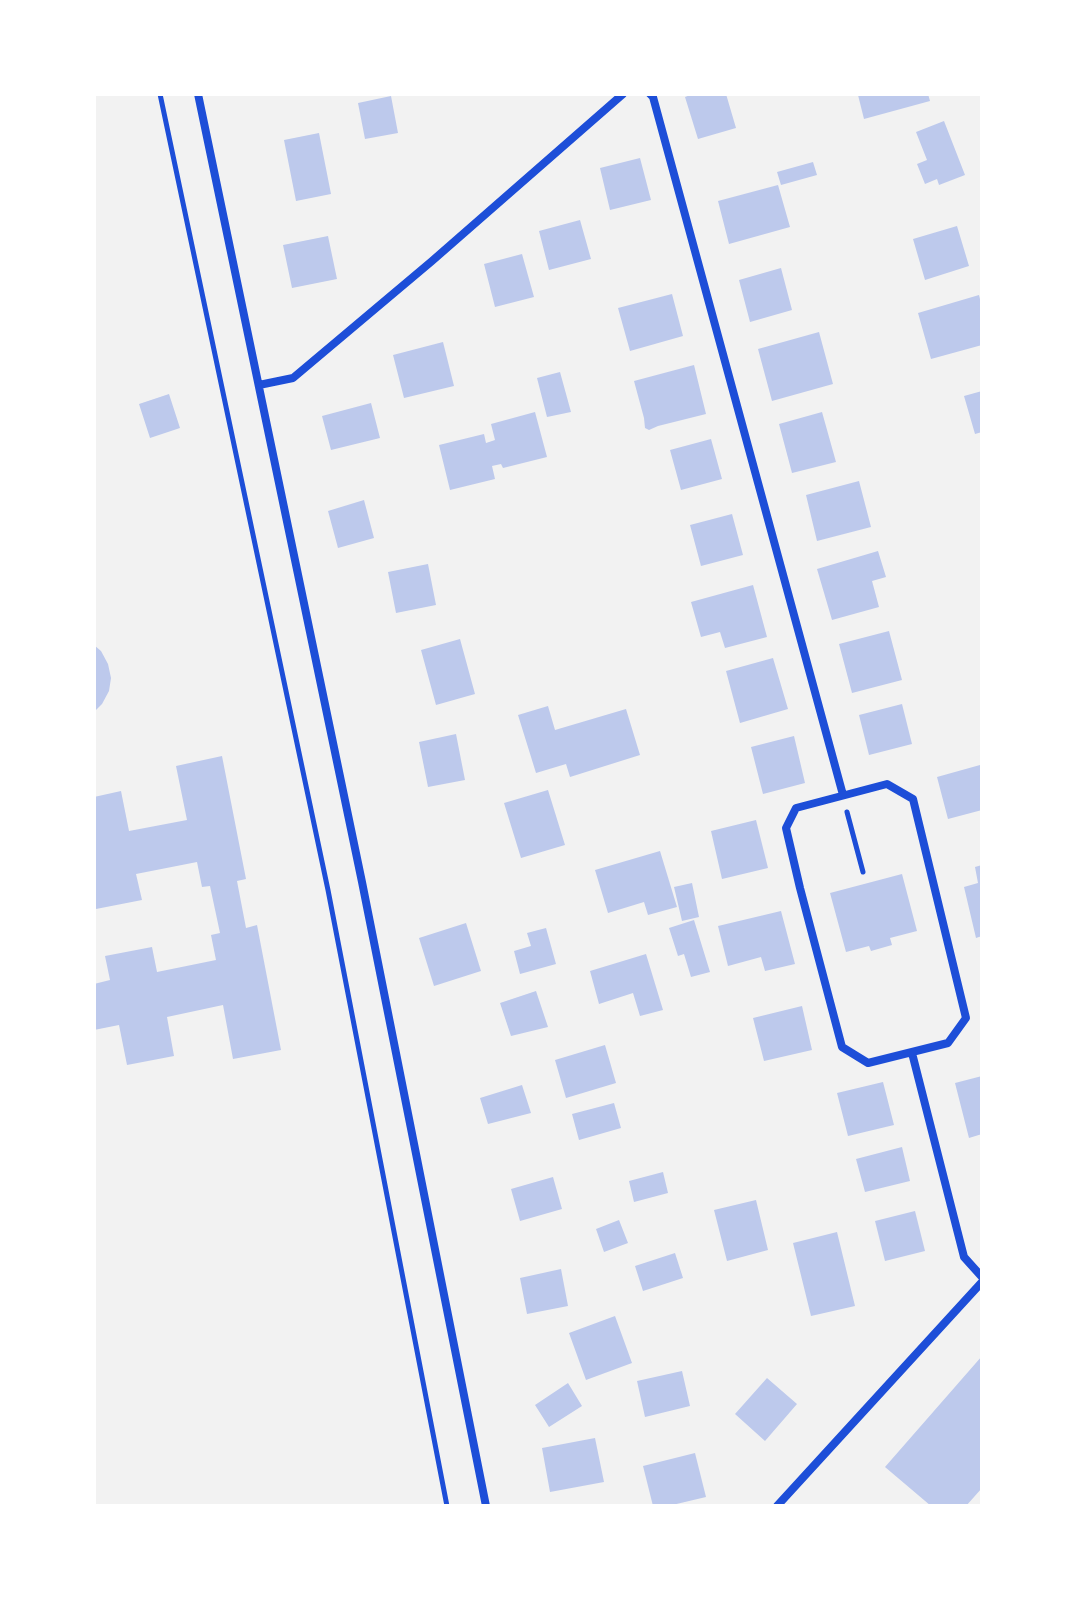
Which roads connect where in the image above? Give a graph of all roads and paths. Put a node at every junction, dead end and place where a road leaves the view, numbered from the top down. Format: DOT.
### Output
graph roads {
  1 [pos="160,94"];
  2 [pos="198,94"];
  3 [pos="623,94"];
  4 [pos="650,94"];
  5 [pos="259,385"];
  6 [pos="843,795"];
  7 [pos="863,872"];
  8 [pos="912,1053"];
  9 [pos="982,1280"];
  10 [pos="447,1506"];
  11 [pos="486,1506"];
  12 [pos="777,1506"];
  1 -- 10 [label="path"];
  2 -- 5 [label="street"];
  3 -- 5 [label="street"];
  4 -- 6 [label="street"];
  5 -- 11 [label="street"];
  6 -- 7 [label="path"];
  6 -- 8 [label="street"];
  6 -- 8 [label="street"];
  8 -- 9 [label="street"];
  9 -- 12 [label="street"];
}
